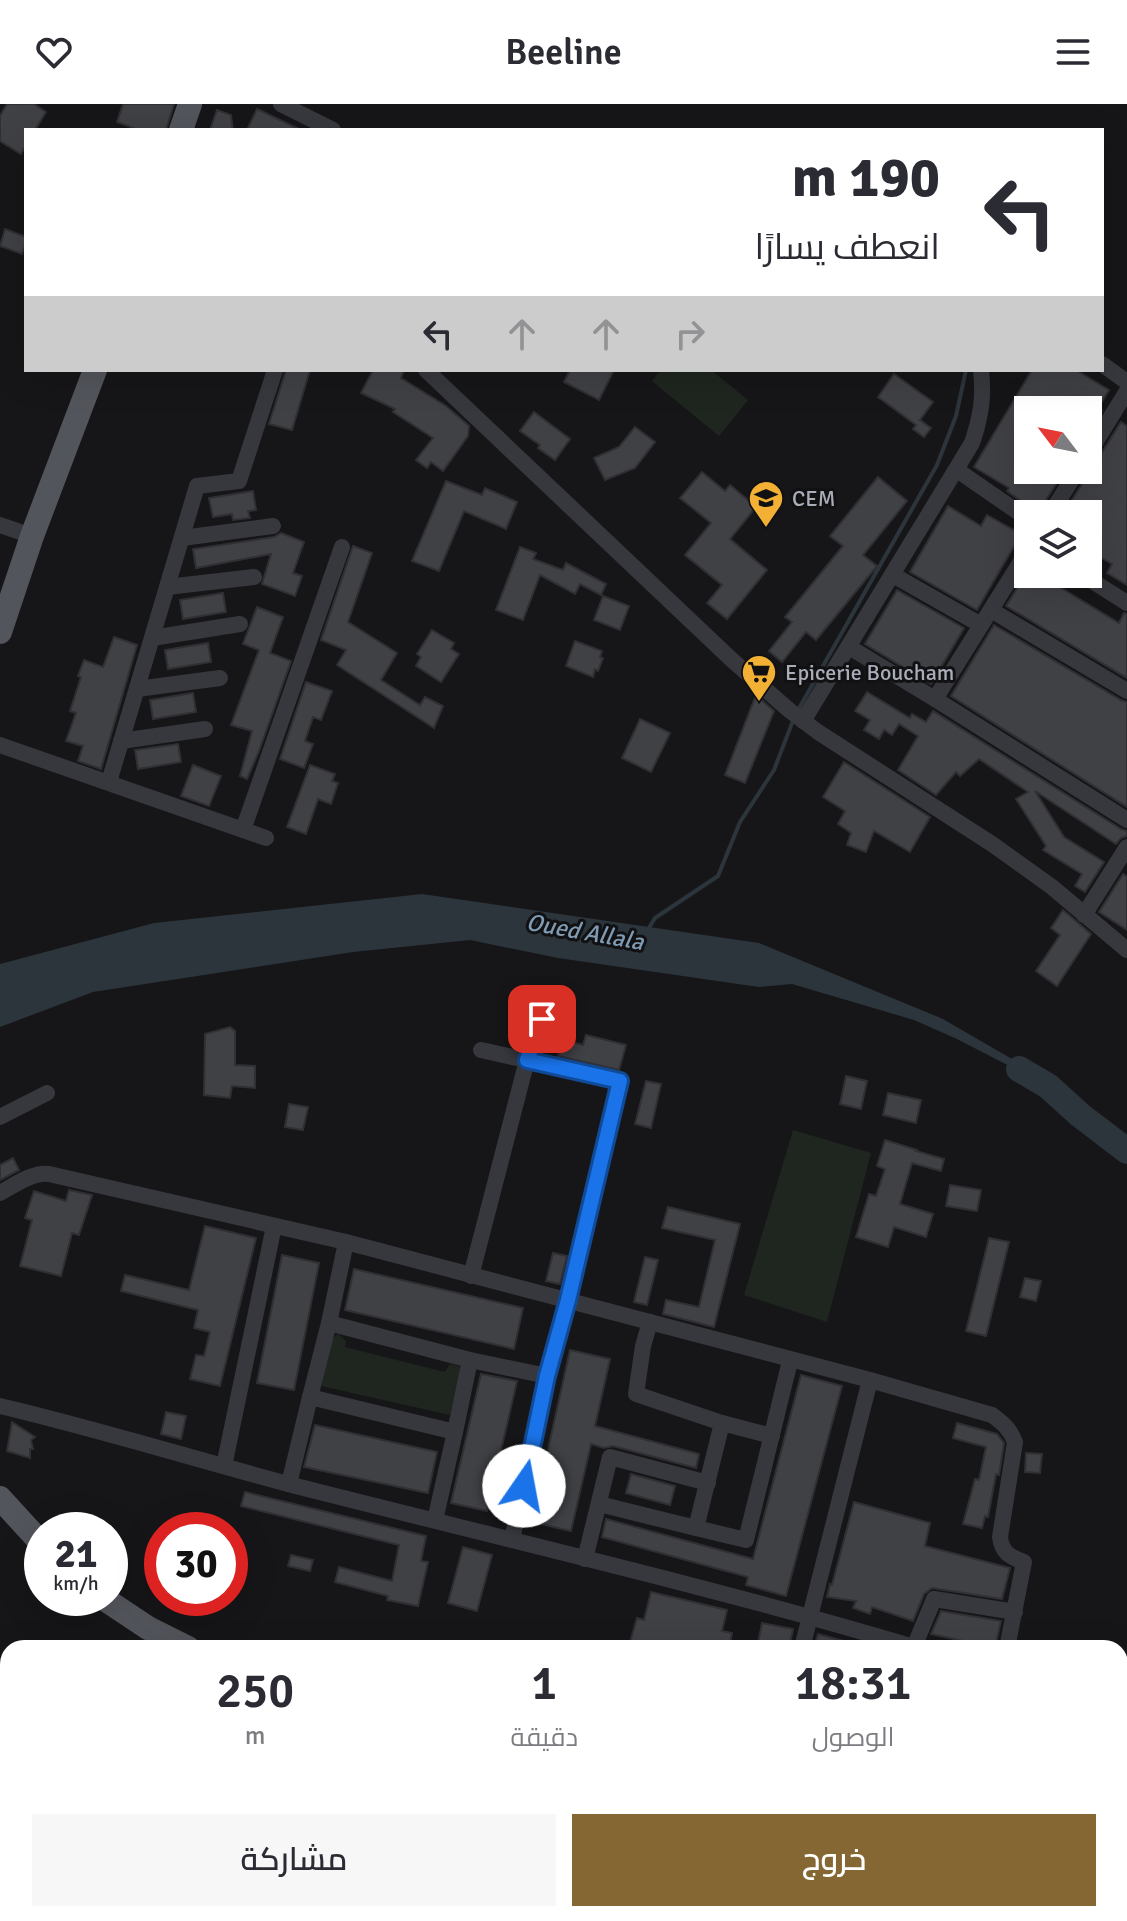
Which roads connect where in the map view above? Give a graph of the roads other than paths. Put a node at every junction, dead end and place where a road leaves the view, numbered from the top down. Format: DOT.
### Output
graph roads {
  1 [pos="190,104"];
  2 [pos="281,104"];
  3 [pos="182,128"];
  4 [pos="329,128"];
  5 [pos="1104,365"];
  6 [pos="94,372"];
  7 [pos="274,372"];
  8 [pos="428,372"];
  9 [pos="981,372"];
  10 [pos="1127,382"];
  11 [pos="1127,391"];
  12 [pos="1102,431"];
  13 [pos="957,470"];
  14 [pos="1014,509"];
  15 [pos="0,525"];
  16 [pos="273,526"];
  17 [pos="32,536"];
  18 [pos="182,538"];
  19 [pos="342,547"];
  20 [pos="1014,573"];
  21 [pos="893,575"];
  22 [pos="254,577"];
  23 [pos="167,587"];
  24 [pos="1102,587"];
  25 [pos="1127,603"];
  26 [pos="991,610"];
  27 [pos="240,624"];
  28 [pos="981,625"];
  29 [pos="0,632"];
  30 [pos="152,638"];
  31 [pos="849,647"];
  32 [pos="220,678"];
  33 [pos="137,689"];
  34 [pos="1127,691"];
  35 [pos="935,699"];
  36 [pos="797,717"];
  37 [pos="205,729"];
  38 [pos="121,741"];
  39 [pos="0,745"];
  40 [pos="109,782"];
  41 [pos="1127,820"];
  42 [pos="243,830"];
  43 [pos="266,838"];
  44 [pos="1127,847"];
  45 [pos="1084,915"];
  46 [pos="1127,950"];
  47 [pos="542,1019"];
  48 [pos="481,1050"];
  49 [pos="527,1060"];
  50 [pos="47,1093"];
  51 [pos="0,1117"];
  52 [pos="0,1193"];
  53 [pos="274,1226"];
  54 [pos="346,1242"];
  55 [pos="471,1276"];
  56 [pos="568,1300"];
  57 [pos="650,1322"];
  58 [pos="329,1323"];
  59 [pos="470,1360"];
  60 [pos="790,1361"];
  61 [pos="547,1376"];
  62 [pos="870,1380"];
  63 [pos="310,1397"];
  64 [pos="0,1406"];
  65 [pos="722,1423"];
  66 [pos="455,1432"];
  67 [pos="772,1436"];
  68 [pos="224,1466"];
  69 [pos="708,1483"];
  70 [pos="289,1484"];
  71 [pos="0,1498"];
  72 [pos="599,1504"];
  73 [pos="435,1520"];
  74 [pos="24,1524"];
  75 [pos="696,1528"];
  76 [pos="512,1540"];
  77 [pos="585,1559"];
  78 [pos="1015,1612"];
  79 [pos="128,1615"];
  80 [pos="811,1616"];
  81 [pos="172,1640"];
  82 [pos="804,1640"];
  83 [pos="872,1640"];
  84 [pos="918,1640"];
  85 [pos="1009,1640"];
  1 -- 3 [label="main road"];
  2 -- 4 [label="street"];
  5 -- 10 [label="street"];
  6 -- 17 [label="main road"];
  7 -- 18 [label="street"];
  8 -- 36 [label="street"];
  9 -- 13 [label="street"];
  11 -- 12 [label="street"];
  13 -- 14 [label="street"];
  13 -- 21 [label="street"];
  15 -- 17 [label="street"];
  16 -- 18 [label="street"];
  17 -- 29 [label="main road"];
  18 -- 23 [label="street"];
  19 -- 42 [label="street"];
  20 -- 26 [label="street"];
  21 -- 28 [label="street"];
  21 -- 31 [label="street"];
  22 -- 23 [label="street"];
  23 -- 30 [label="street"];
  24 -- 25 [label="street"];
  26 -- 28 [label="street"];
  26 -- 34 [label="street"];
  27 -- 30 [label="street"];
  28 -- 35 [label="street"];
  30 -- 33 [label="street"];
  31 -- 35 [label="street"];
  31 -- 36 [label="street"];
  32 -- 33 [label="street"];
  33 -- 38 [label="street"];
  35 -- 41 [label="street"];
  36 -- 45 [label="street"];
  37 -- 38 [label="street"];
  38 -- 40 [label="street"];
  39 -- 40 [label="street"];
  40 -- 42 [label="street"];
  42 -- 43 [label="street"];
  44 -- 45 [label="street"];
  45 -- 46 [label="street"];
  47 -- 49 [label="street"];
  48 -- 49 [label="street"];
  49 -- 55 [label="street"];
  49 -- 56 [label="street"];
  50 -- 51 [label="street"];
  52 -- 53 [label="street"];
  53 -- 54 [label="street"];
  53 -- 68 [label="street"];
  54 -- 55 [label="street"];
  54 -- 58 [label="street"];
  55 -- 56 [label="street"];
  56 -- 57 [label="street"];
  56 -- 61 [label="street"];
  57 -- 60 [label="street"];
  57 -- 65 [label="street"];
  58 -- 59 [label="street"];
  58 -- 63 [label="street"];
  59 -- 61 [label="street"];
  59 -- 66 [label="street"];
  60 -- 62 [label="street"];
  60 -- 67 [label="street"];
  61 -- 76 [label="street"];
  62 -- 78 [label="street"];
  62 -- 80 [label="street"];
  63 -- 66 [label="street"];
  63 -- 70 [label="street"];
  64 -- 68 [label="street"];
  65 -- 67 [label="street"];
  65 -- 69 [label="street"];
  66 -- 73 [label="street"];
  67 -- 75 [label="street"];
  68 -- 70 [label="street"];
  69 -- 72 [label="street"];
  69 -- 75 [label="street"];
  70 -- 73 [label="street"];
  71 -- 74 [label="main road"];
  72 -- 75 [label="street"];
  72 -- 77 [label="street"];
  73 -- 76 [label="street"];
  76 -- 77 [label="street"];
  77 -- 80 [label="street"];
  78 -- 84 [label="street"];
  78 -- 85 [label="street"];
  79 -- 81 [label="main road"];
  80 -- 82 [label="street"];
  80 -- 83 [label="street"];
}
